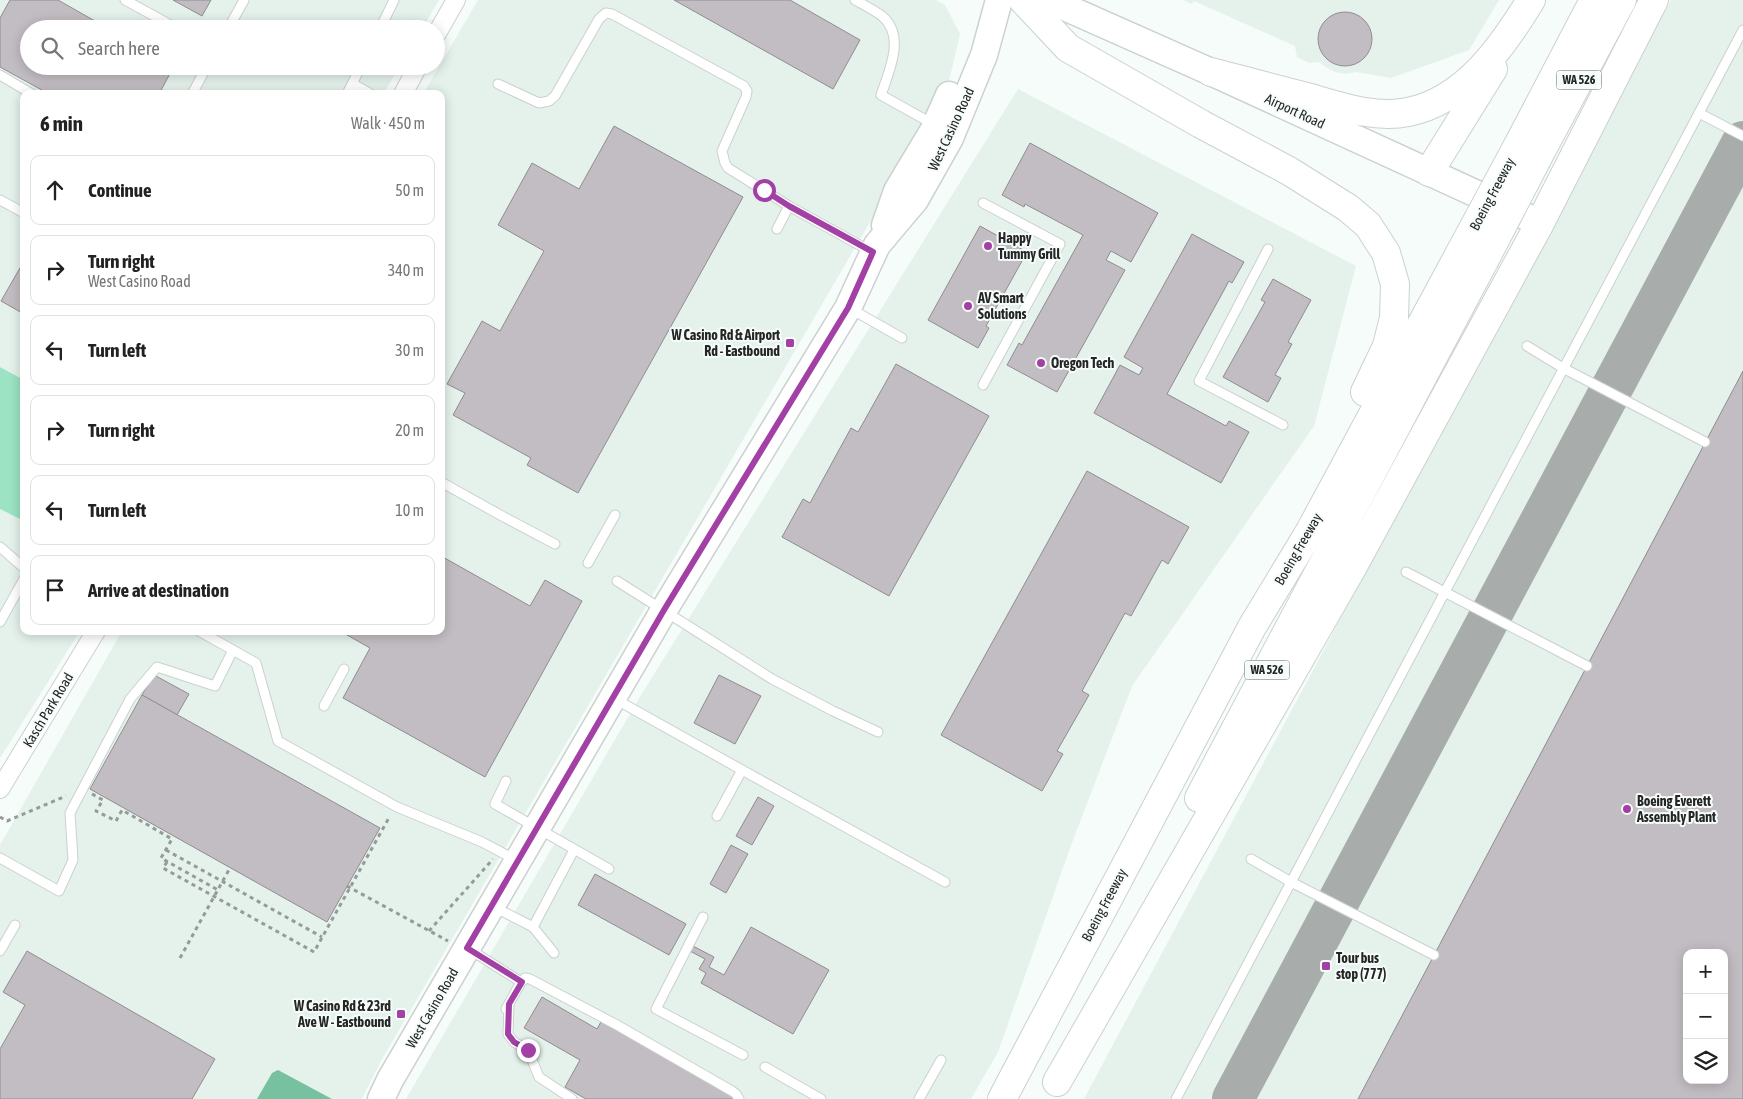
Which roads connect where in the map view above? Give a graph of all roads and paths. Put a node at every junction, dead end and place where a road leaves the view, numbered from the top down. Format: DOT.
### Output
graph roads {
  1 [pos="125,0"];
  2 [pos="244,0"];
  3 [pos="394,0"];
  4 [pos="456,0"];
  5 [pos="855,0"];
  6 [pos="992,0"];
  7 [pos="999,0"];
  8 [pos="1023,0"];
  9 [pos="1050,0"];
  10 [pos="1594,0"];
  11 [pos="1622,0"];
  12 [pos="1654,0"];
  13 [pos="1525,10"];
  14 [pos="162,20"];
  15 [pos="233,20"];
  16 [pos="384,20"];
  17 [pos="445,20"];
  18 [pos="1743,30"];
  19 [pos="1211,72"];
  20 [pos="0,75"];
  21 [pos="202,75"];
  22 [pos="357,75"];
  23 [pos="413,75"];
  24 [pos="353,84"];
  25 [pos="498,84"];
  26 [pos="25,90"];
  27 [pos="194,90"];
  28 [pos="349,90"];
  29 [pos="364,90"];
  30 [pos="404,90"];
  31 [pos="1699,113"];
  32 [pos="936,125"];
  33 [pos="1743,136"];
  34 [pos="1526,154"];
  35 [pos="1430,172"];
  36 [pos="0,200"];
  37 [pos="983,203"];
  38 [pos="789,206"];
  39 [pos="20,211"];
  40 [pos="1540,223"];
  41 [pos="777,229"];
  42 [pos="875,248"];
  43 [pos="1268,249"];
  44 [pos="1472,256"];
  45 [pos="848,308"];
  46 [pos="902,338"];
  47 [pos="1527,346"];
  48 [pos="1563,368"];
  49 [pos="983,385"];
  50 [pos="1283,425"];
  51 [pos="1705,442"];
  52 [pos="445,484"];
  53 [pos="616,515"];
  54 [pos="555,544"];
  55 [pos="0,547"];
  56 [pos="20,564"];
  57 [pos="588,564"];
  58 [pos="1406,572"];
  59 [pos="617,581"];
  60 [pos="20,586"];
  61 [pos="1445,593"];
  62 [pos="664,610"];
  63 [pos="0,622"];
  64 [pos="1252,627"];
  65 [pos="94,635"];
  66 [pos="206,635"];
  67 [pos="233,650"];
  68 [pos="1587,666"];
  69 [pos="344,670"];
  70 [pos="613,698"];
  71 [pos="324,706"];
  72 [pos="878,732"];
  73 [pos="742,770"];
  74 [pos="506,781"];
  75 [pos="0,789"];
  76 [pos="83,789"];
  77 [pos="396,806"];
  78 [pos="717,816"];
  79 [pos="0,817"];
  80 [pos="537,829"];
  81 [pos="166,850"];
  82 [pos="574,850"];
  83 [pos="509,856"];
  84 [pos="0,858"];
  85 [pos="1251,859"];
  86 [pos="167,862"];
  87 [pos="230,868"];
  88 [pos="609,869"];
  89 [pos="222,881"];
  90 [pos="945,882"];
  91 [pos="1291,882"];
  92 [pos="349,887"];
  93 [pos="218,890"];
  94 [pos="214,897"];
  95 [pos="492,906"];
  96 [pos="703,917"];
  97 [pos="15,925"];
  98 [pos="533,926"];
  99 [pos="429,931"];
  100 [pos="322,937"];
  101 [pos="456,944"];
  102 [pos="0,951"];
  103 [pos="554,953"];
  104 [pos="1434,955"];
  105 [pos="180,958"];
  106 [pos="522,982"];
  107 [pos="744,1054"];
  108 [pos="941,1060"];
  109 [pos="765,1067"];
  110 [pos="1053,1091"];
  111 [pos="381,1099"];
  112 [pos="572,1099"];
  113 [pos="739,1099"];
  114 [pos="821,1099"];
  115 [pos="919,1099"];
  116 [pos="1002,1099"];
  117 [pos="1176,1099"];
  1 -- 14 [label="lane"];
  2 -- 15 [label="lane"];
  3 -- 16 [label="lane"];
  4 -- 17 [label="street"];
  5 -- 32 [label="lane"];
  6 -- 32 [label="street, West Casino Road"];
  7 -- 42 [label="street, West Casino Road"];
  8 -- 64 [label="highway"];
  9 -- 19 [label="street, Airport Road"];
  10 -- 34 [label="highway, Boeing Freeway / WA 526"];
  11 -- 34 [label="highway, Boeing Freeway / WA 526"];
  12 -- 40 [label="highway"];
  13 -- 19 [label="highway"];
  13 -- 35 [label="highway"];
  18 -- 31 [label="lane"];
  19 -- 35 [label="street, Airport Road"];
  20 -- 26 [label="lane"];
  21 -- 27 [label="lane"];
  22 -- 24 [label="lane"];
  23 -- 30 [label="street"];
  24 -- 28 [label="lane"];
  24 -- 29 [label="lane"];
  25 -- 38 [label="lane"];
  31 -- 33 [label="lane"];
  31 -- 48 [label="lane"];
  32 -- 42 [label="street, West Casino Road"];
  34 -- 44 [label="highway, Boeing Freeway / WA 526, bridge"];
  35 -- 40 [label="street, Airport Road"];
  36 -- 39 [label="lane"];
  37 -- 49 [label="lane"];
  38 -- 41 [label="lane"];
  38 -- 42 [label="lane"];
  40 -- 110 [label="highway"];
  42 -- 45 [label="street, West Casino Road"];
  43 -- 50 [label="lane"];
  44 -- 64 [label="highway, Boeing Freeway / WA 526"];
  44 -- 110 [label="highway, Boeing Freeway / WA 526"];
  45 -- 46 [label="lane"];
  45 -- 62 [label="street, West Casino Road"];
  47 -- 48 [label="lane"];
  48 -- 51 [label="lane"];
  48 -- 61 [label="lane"];
  52 -- 54 [label="lane"];
  53 -- 57 [label="lane"];
  55 -- 56 [label="lane"];
  58 -- 61 [label="lane"];
  59 -- 62 [label="lane"];
  60 -- 63 [label="lane"];
  61 -- 68 [label="lane"];
  61 -- 91 [label="lane"];
  62 -- 70 [label="street, West Casino Road"];
  62 -- 72 [label="lane"];
  64 -- 116 [label="highway, Boeing Freeway / WA 526"];
  65 -- 75 [label="street, Kasch Park Road"];
  66 -- 67 [label="lane"];
  67 -- 76 [label="lane"];
  67 -- 77 [label="lane"];
  69 -- 71 [label="lane"];
  70 -- 73 [label="lane"];
  70 -- 80 [label="street, West Casino Road"];
  73 -- 78 [label="lane"];
  73 -- 90 [label="lane"];
  74 -- 80 [label="lane"];
  76 -- 79 [label="path"];
  76 -- 81 [label="path"];
  76 -- 84 [label="lane"];
  77 -- 83 [label="lane"];
  77 -- 92 [label="path"];
  80 -- 82 [label="lane"];
  80 -- 83 [label="street, West Casino Road"];
  81 -- 86 [label="path"];
  81 -- 89 [label="path"];
  82 -- 88 [label="lane"];
  82 -- 98 [label="lane"];
  83 -- 95 [label="street, West Casino Road"];
  83 -- 99 [label="path"];
  85 -- 91 [label="lane"];
  86 -- 93 [label="path"];
  86 -- 94 [label="path"];
  87 -- 89 [label="path"];
  89 -- 93 [label="path"];
  89 -- 100 [label="path"];
  91 -- 104 [label="lane"];
  91 -- 117 [label="lane"];
  92 -- 99 [label="path"];
  92 -- 100 [label="path"];
  93 -- 94 [label="path"];
  94 -- 100 [label="path"];
  94 -- 105 [label="path"];
  95 -- 98 [label="lane"];
  95 -- 101 [label="street, West Casino Road"];
  96 -- 107 [label="lane"];
  97 -- 102 [label="lane"];
  98 -- 103 [label="lane"];
  99 -- 101 [label="path"];
  101 -- 106 [label="lane"];
  101 -- 111 [label="street, West Casino Road"];
  106 -- 112 [label="lane"];
  106 -- 113 [label="lane"];
  108 -- 115 [label="lane"];
  109 -- 114 [label="lane"];
}
